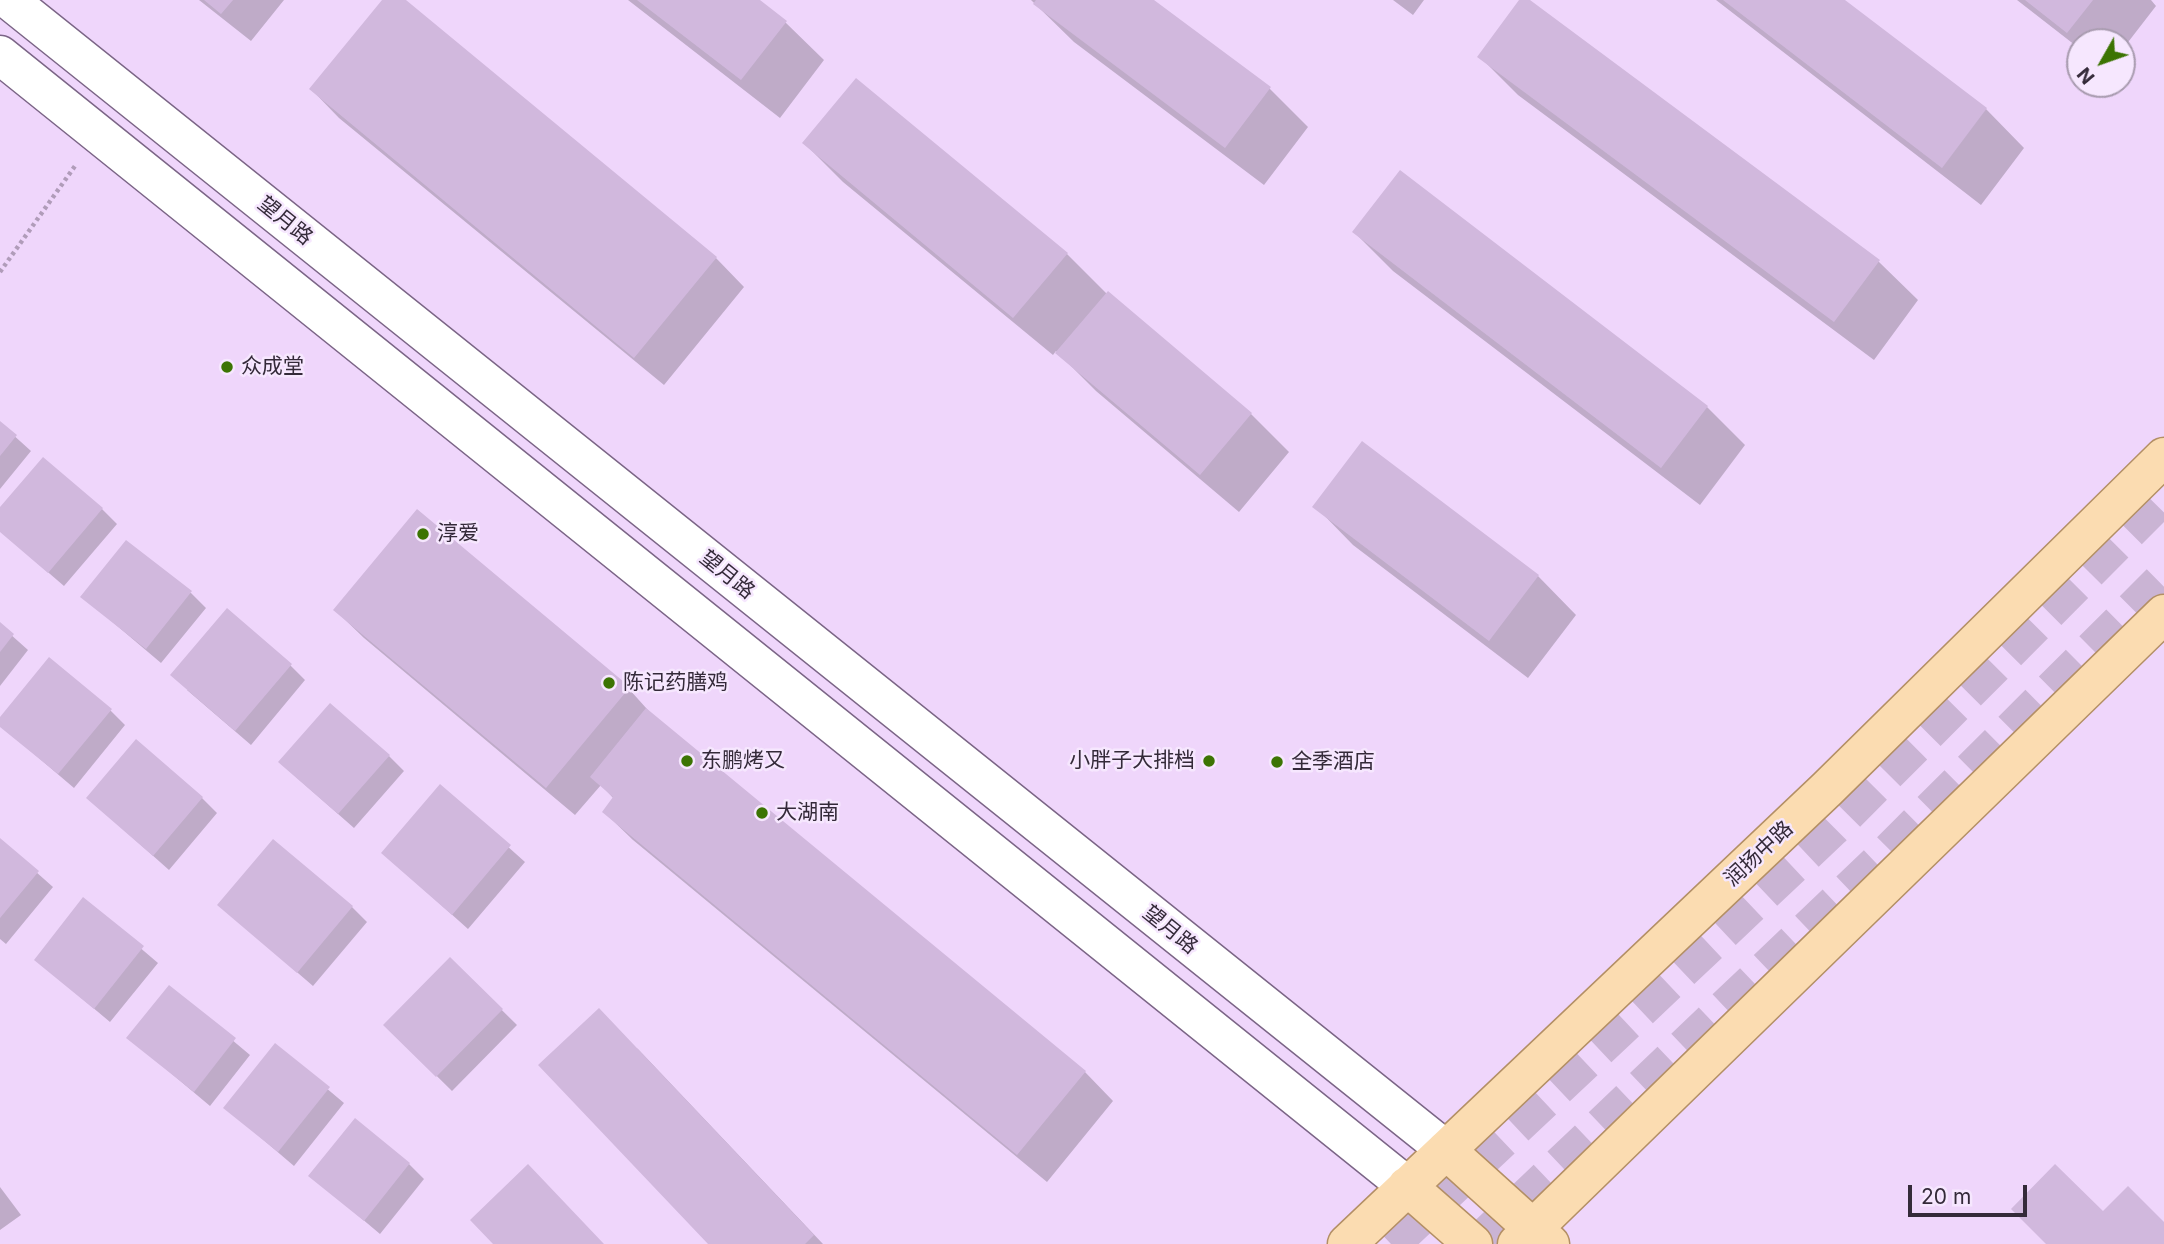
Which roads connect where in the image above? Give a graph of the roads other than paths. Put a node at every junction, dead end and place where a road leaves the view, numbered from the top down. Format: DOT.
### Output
graph roads {
  1 [pos="9,0"];
  2 [pos="0,55"];
  3 [pos="2164,457"];
  4 [pos="2164,614"];
  5 [pos="1446,1150"];
  6 [pos="1407,1186"];
  7 [pos="1533,1239"];
  8 [pos="1347,1244"];
  9 [pos="1472,1244"];
  1 -- 5 [label="street, 望月路"];
  2 -- 6 [label="street"];
  3 -- 5 [label="main road, 润扬中路"];
  4 -- 7 [label="main road"];
  5 -- 6 [label="main road, 润扬中路"];
  5 -- 7 [label="main road"];
  6 -- 8 [label="main road, 润扬中路"];
  6 -- 9 [label="main road"];
}
